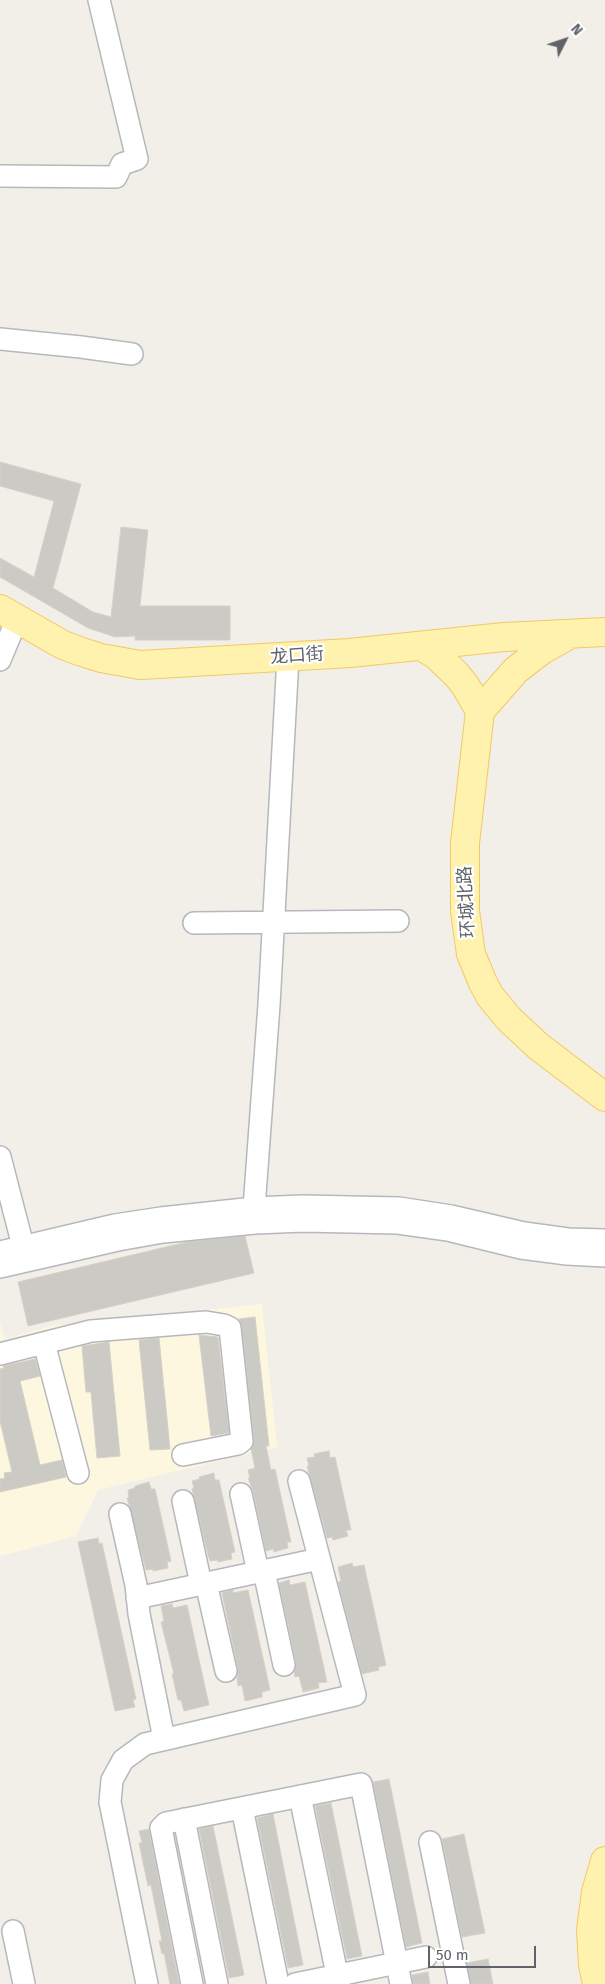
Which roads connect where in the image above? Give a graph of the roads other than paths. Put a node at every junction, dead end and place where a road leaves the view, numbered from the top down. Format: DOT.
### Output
graph roads {
  1 [pos="100,0"];
  2 [pos="0,176"];
  3 [pos="0,340"];
  4 [pos="132,354"];
  5 [pos="9,614"];
  6 [pos="605,632"];
  7 [pos="572,634"];
  8 [pos="421,646"];
  9 [pos="288,657"];
  10 [pos="0,660"];
  11 [pos="480,711"];
  12 [pos="274,922"];
  13 [pos="398,922"];
  14 [pos="194,923"];
  15 [pos="605,1097"];
  16 [pos="0,1157"];
  17 [pos="254,1208"];
  18 [pos="605,1240"];
  19 [pos="23,1246"];
  20 [pos="0,1252"];
  21 [pos="605,1256"];
  22 [pos="0,1267"];
  23 [pos="44,1343"];
  24 [pos="0,1354"];
  25 [pos="183,1455"];
  26 [pos="78,1473"];
  27 [pos="299,1481"];
  28 [pos="241,1494"];
  29 [pos="183,1501"];
  30 [pos="120,1514"];
  31 [pos="319,1559"];
  32 [pos="261,1571"];
  33 [pos="204,1584"];
  34 [pos="137,1598"];
  35 [pos="284,1665"];
  36 [pos="226,1671"];
  37 [pos="164,1739"];
  38 [pos="300,1796"];
  39 [pos="242,1808"];
  40 [pos="184,1820"];
  41 [pos="430,1842"];
  42 [pos="605,1862"];
  43 [pos="13,1931"];
  44 [pos="426,1957"];
  45 [pos="397,1963"];
  46 [pos="338,1980"];
  47 [pos="24,1984"];
  48 [pos="147,1984"];
  49 [pos="192,1984"];
  50 [pos="216,1984"];
  51 [pos="278,1984"];
  52 [pos="295,1984"];
  53 [pos="401,1984"];
  54 [pos="459,1984"];
  55 [pos="598,1984"];
  1 -- 2 [label="street"];
  3 -- 4 [label="street"];
  5 -- 9 [label="main road, 龙口街"];
  5 -- 10 [label="street"];
  6 -- 7 [label="main road, 龙口街"];
  7 -- 8 [label="main road, 龙口街"];
  7 -- 11 [label="main road"];
  8 -- 9 [label="main road, 龙口街"];
  8 -- 11 [label="main road"];
  9 -- 12 [label="street"];
  11 -- 15 [label="main road, 环城北路"];
  12 -- 13 [label="street"];
  12 -- 14 [label="street"];
  12 -- 17 [label="street"];
  16 -- 19 [label="street"];
  17 -- 18 [label="street"];
  17 -- 19 [label="street"];
  19 -- 20 [label="street"];
  21 -- 22 [label="street"];
  23 -- 24 [label="street"];
  23 -- 25 [label="street"];
  23 -- 26 [label="street"];
  27 -- 31 [label="street"];
  28 -- 32 [label="street"];
  29 -- 33 [label="street"];
  30 -- 34 [label="street"];
  31 -- 32 [label="street"];
  31 -- 37 [label="street"];
  32 -- 33 [label="street"];
  32 -- 35 [label="street"];
  33 -- 34 [label="street"];
  33 -- 36 [label="street"];
  34 -- 37 [label="street"];
  37 -- 48 [label="street"];
  38 -- 39 [label="street"];
  38 -- 45 [label="street"];
  38 -- 46 [label="street"];
  39 -- 40 [label="street"];
  39 -- 51 [label="street"];
  40 -- 49 [label="street"];
  40 -- 50 [label="street"];
  41 -- 54 [label="street"];
  42 -- 55 [label="main road"];
  43 -- 47 [label="street"];
  44 -- 45 [label="street"];
  45 -- 46 [label="street"];
  45 -- 53 [label="street"];
  46 -- 52 [label="street"];
}
